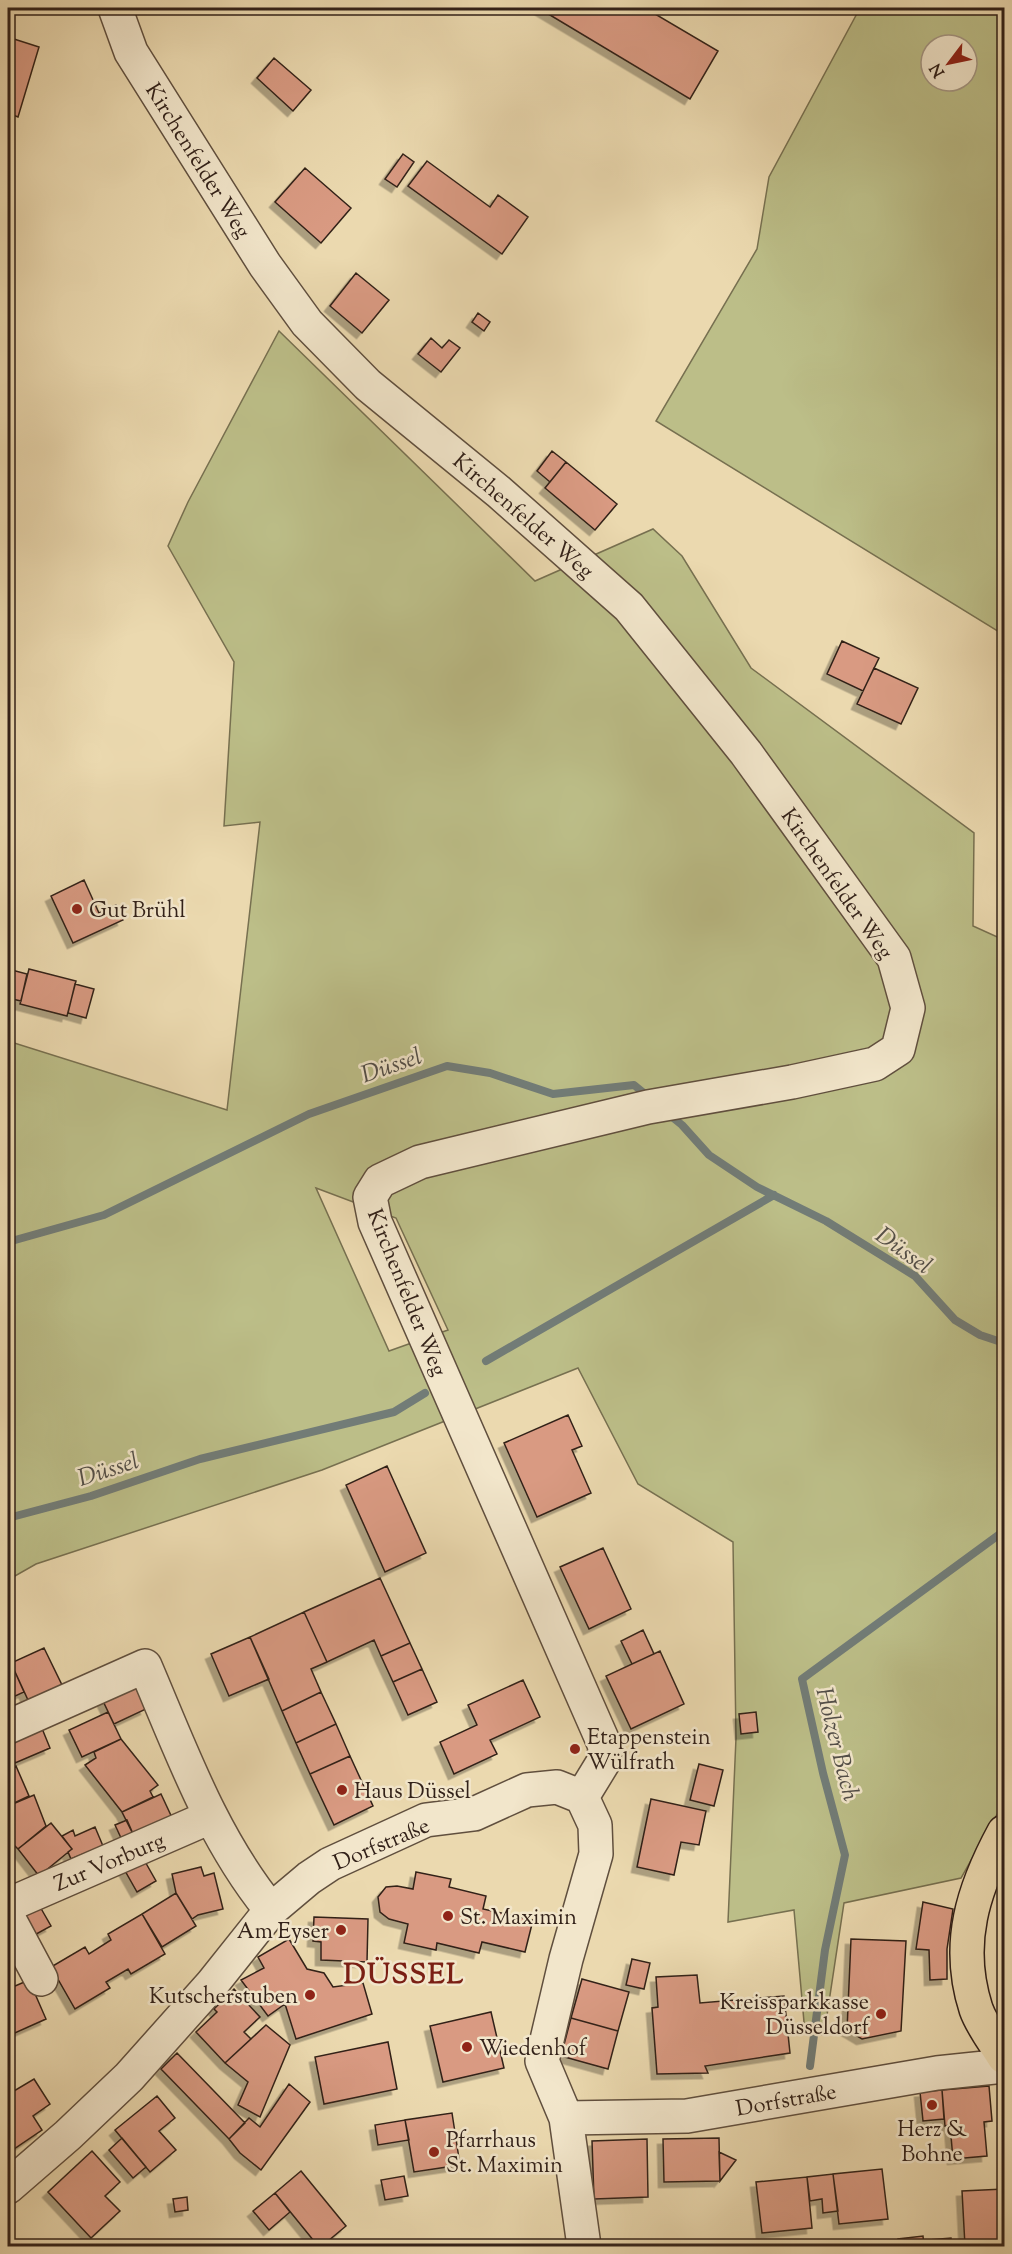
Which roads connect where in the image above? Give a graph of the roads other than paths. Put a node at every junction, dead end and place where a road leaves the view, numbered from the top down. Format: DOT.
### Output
graph roads {
  1 [pos="116,8"];
  2 [pos="8,1727"];
  3 [pos="582,1797"];
  4 [pos="210,1817"];
  5 [pos="1005,1832"];
  6 [pos="8,1905"];
  7 [pos="271,1910"];
  8 [pos="8,1911"];
  9 [pos="41,1979"];
  10 [pos="1005,2057"];
  11 [pos="1005,2066"];
  12 [pos="566,2118"];
  13 [pos="8,2187"];
  14 [pos="584,2247"];
  1 -- 3 [label="street, Kirchenfelder Weg"];
  2 -- 4 [label="street"];
  3 -- 7 [label="street, Dorfstraße"];
  3 -- 12 [label="street"];
  4 -- 6 [label="street, Zur Vorburg"];
  4 -- 7 [label="street"];
  5 -- 10 [label="main road"];
  7 -- 13 [label="street, Dorfstraße"];
  8 -- 9 [label="street"];
  11 -- 12 [label="street, Dorfstraße"];
  12 -- 14 [label="street"];
}
